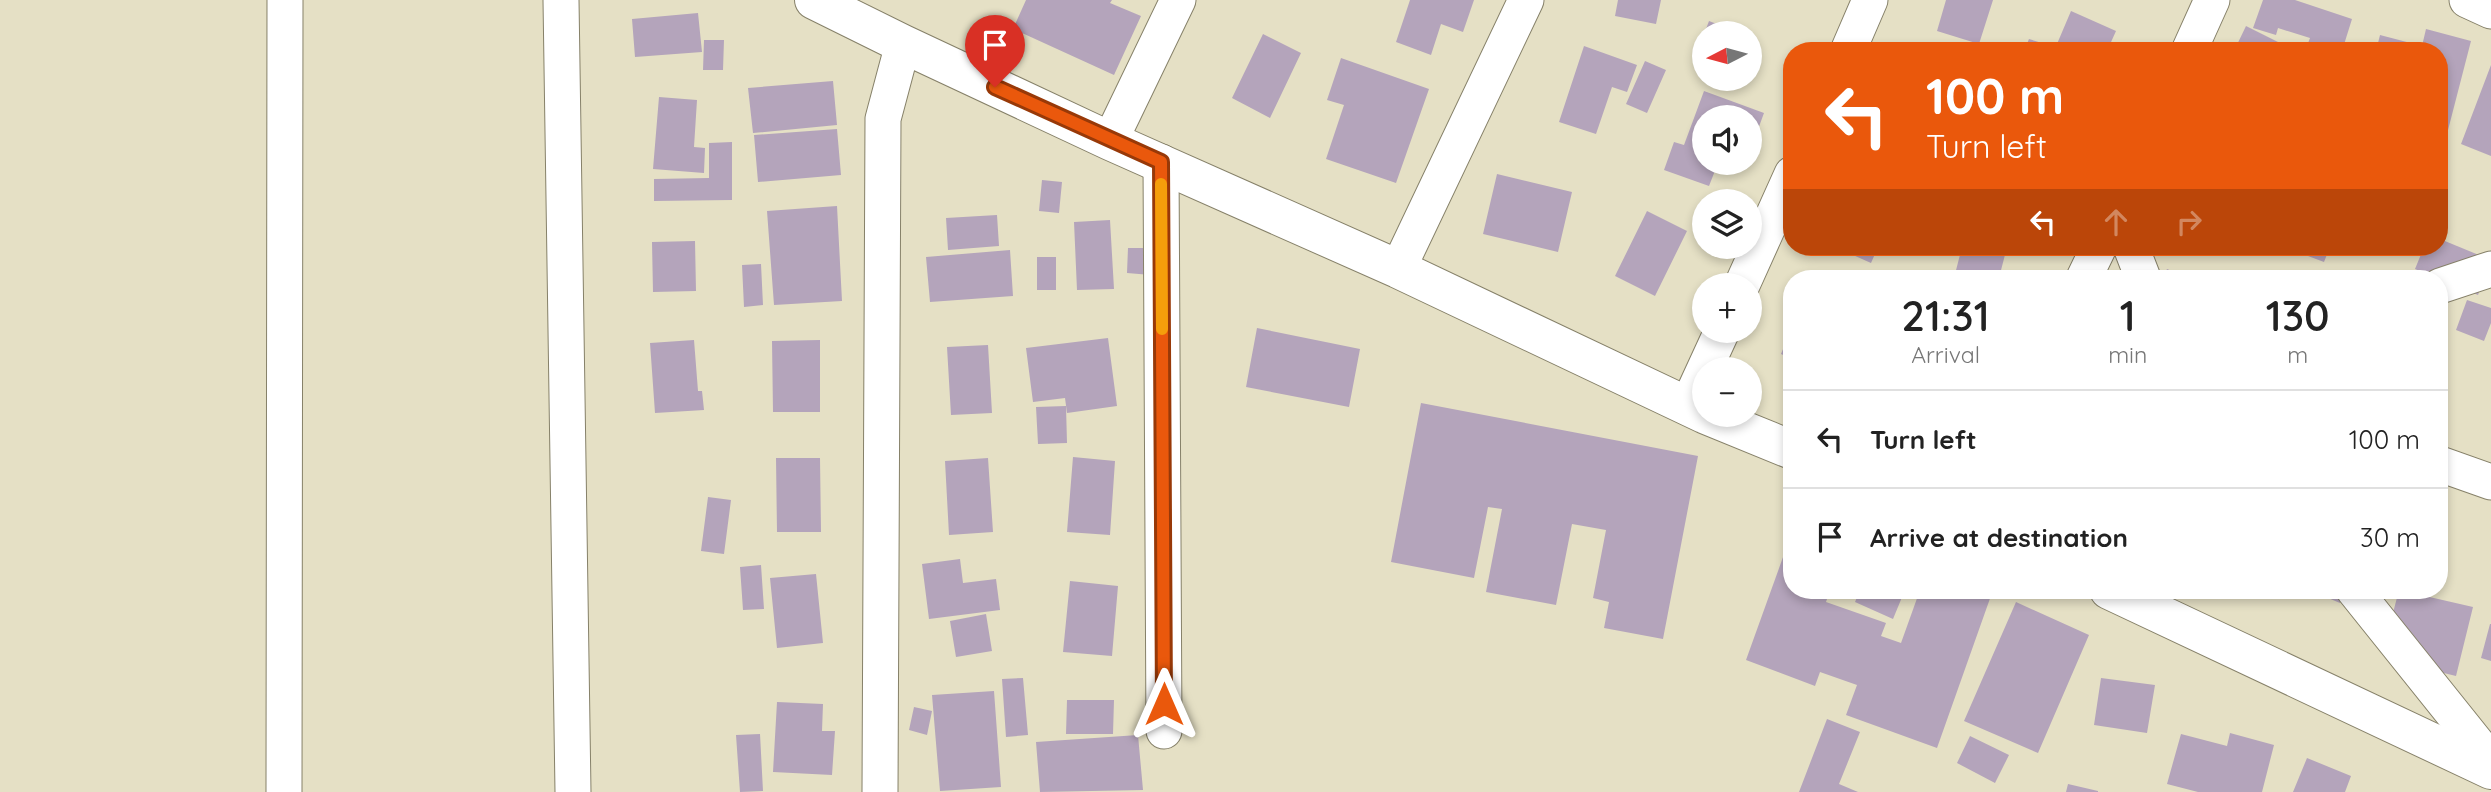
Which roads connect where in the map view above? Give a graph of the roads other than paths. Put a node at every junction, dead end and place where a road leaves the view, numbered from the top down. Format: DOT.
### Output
graph roads {
  1 [pos="285,0"];
  2 [pos="561,0"];
  3 [pos="1178,0"];
  4 [pos="1526,0"];
  5 [pos="1870,0"];
  6 [pos="2212,0"];
  7 [pos="2467,0"];
  8 [pos="830,3"];
  9 [pos="2491,11"];
  10 [pos="1851,42"];
  11 [pos="2193,42"];
  12 [pos="902,44"];
  13 [pos="1110,141"];
  14 [pos="1161,162"];
  15 [pos="1783,194"];
  16 [pos="1398,269"];
  17 [pos="2491,269"];
  18 [pos="1747,273"];
  19 [pos="2448,283"];
  20 [pos="1692,409"];
  21 [pos="1736,427"];
  22 [pos="1783,446"];
  23 [pos="2448,467"];
  24 [pos="2491,482"];
  25 [pos="2128,599"];
  26 [pos="2361,599"];
  27 [pos="1164,731"];
  28 [pos="2491,761"];
  29 [pos="2491,770"];
  30 [pos="284,792"];
  31 [pos="573,792"];
  32 [pos="880,792"];
  1 -- 30 [label="street"];
  2 -- 31 [label="street"];
  3 -- 13 [label="street"];
  4 -- 16 [label="street"];
  5 -- 10 [label="street"];
  6 -- 11 [label="street"];
  7 -- 9 [label="street"];
  8 -- 12 [label="street"];
  12 -- 13 [label="street"];
  12 -- 32 [label="street"];
  13 -- 14 [label="street"];
  14 -- 16 [label="street"];
  14 -- 27 [label="street"];
  15 -- 18 [label="street"];
  16 -- 20 [label="street"];
  17 -- 19 [label="street"];
  21 -- 22 [label="street"];
  23 -- 24 [label="street"];
  25 -- 29 [label="street"];
  26 -- 28 [label="street"];
}
